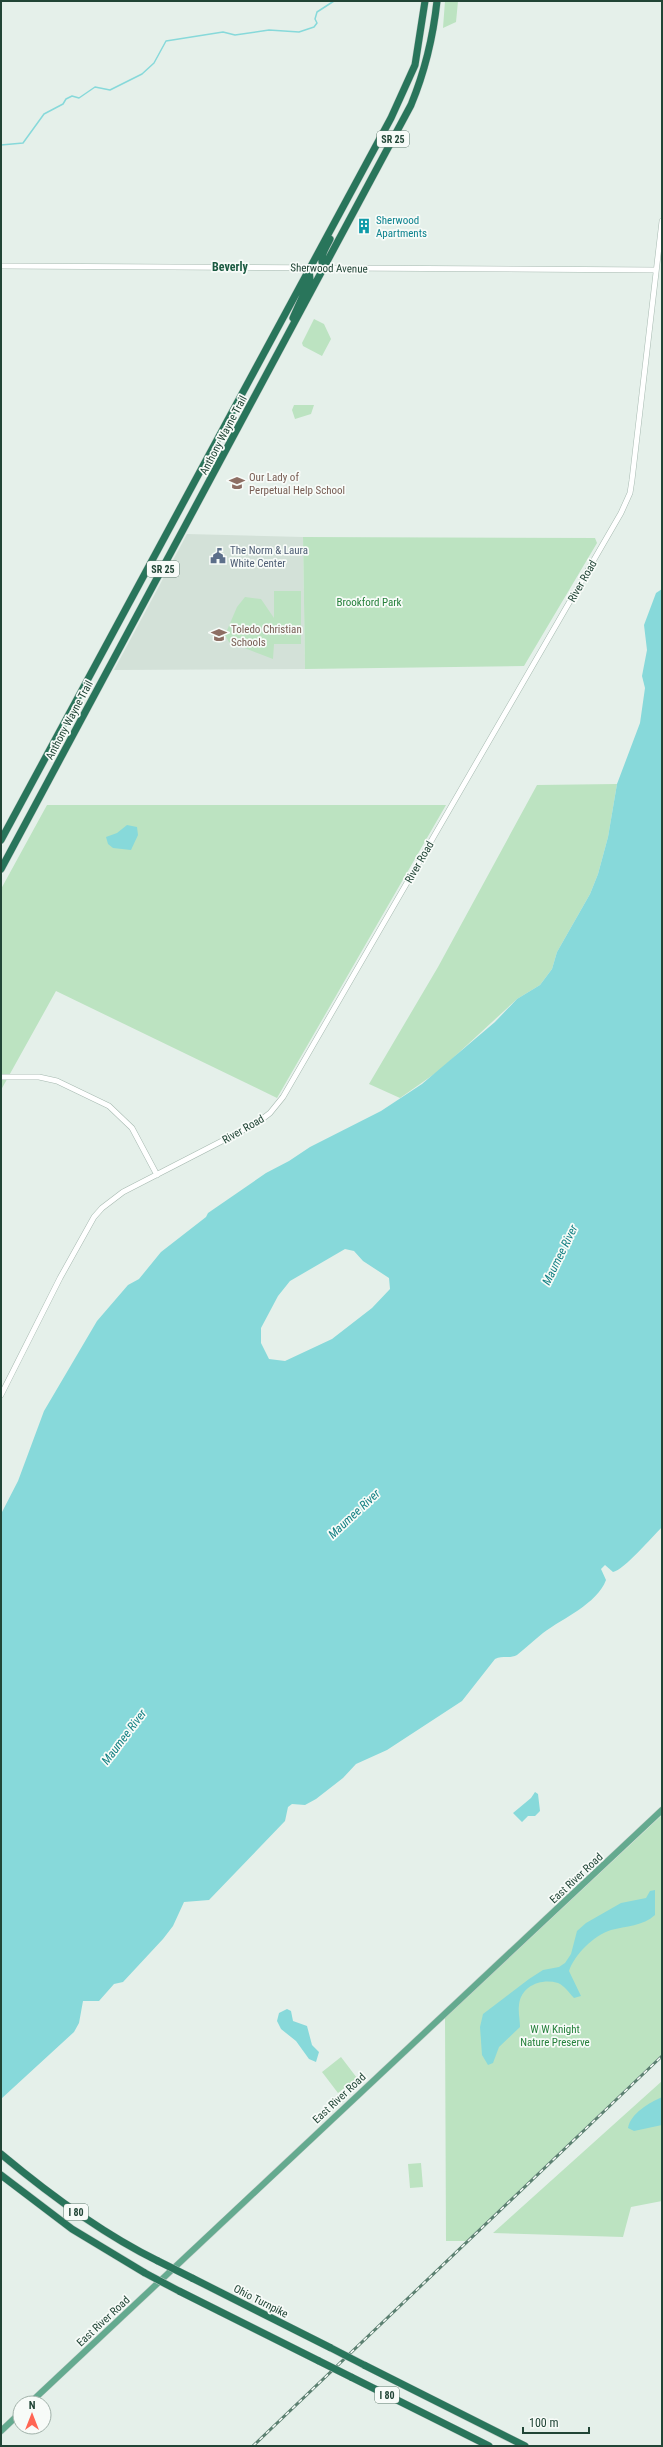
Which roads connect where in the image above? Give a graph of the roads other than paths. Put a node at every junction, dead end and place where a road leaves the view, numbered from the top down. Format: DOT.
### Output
graph roads {
  1 [pos="425,1"];
  2 [pos="437,1"];
  3 [pos="363,170"];
  4 [pos="662,220"];
  5 [pos="1,266"];
  6 [pos="309,268"];
  7 [pos="325,268"];
  8 [pos="656,270"];
  9 [pos="273,363"];
  10 [pos="1,840"];
  11 [pos="1,869"];
  12 [pos="1,1077"];
  13 [pos="157,1175"];
  14 [pos="1,1395"];
  15 [pos="662,1810"];
  16 [pos="1,2154"];
  17 [pos="1,2175"];
  18 [pos="39,2395"];
  19 [pos="12,2421"];
  20 [pos="1,2431"];
  21 [pos="489,2446"];
  22 [pos="525,2446"];
  1 -- 3 [label="highway, Anthony Wayne Trail / SR 25"];
  2 -- 7 [label="highway, Anthony Wayne Trail / SR 25"];
  3 -- 6 [label="highway, Anthony Wayne Trail / SR 25"];
  3 -- 7 [label="highway"];
  4 -- 8 [label="street, River Road"];
  5 -- 6 [label="street, Sherwood Avenue"];
  6 -- 7 [label="street, Sherwood Avenue"];
  6 -- 9 [label="highway"];
  6 -- 10 [label="highway, Anthony Wayne Trail / SR 25"];
  7 -- 8 [label="street, Sherwood Avenue"];
  7 -- 9 [label="highway, Anthony Wayne Trail / SR 25"];
  8 -- 13 [label="street, River Road"];
  9 -- 11 [label="highway, Anthony Wayne Trail / SR 25"];
  12 -- 13 [label="street"];
  13 -- 14 [label="street, River Road"];
  15 -- 18 [label="main road, East River Road"];
  16 -- 22 [label="highway, Ohio Turnpike / I 80, bridge"];
  17 -- 21 [label="highway, I 80, bridge"];
  19 -- 20 [label="main road"];
}
